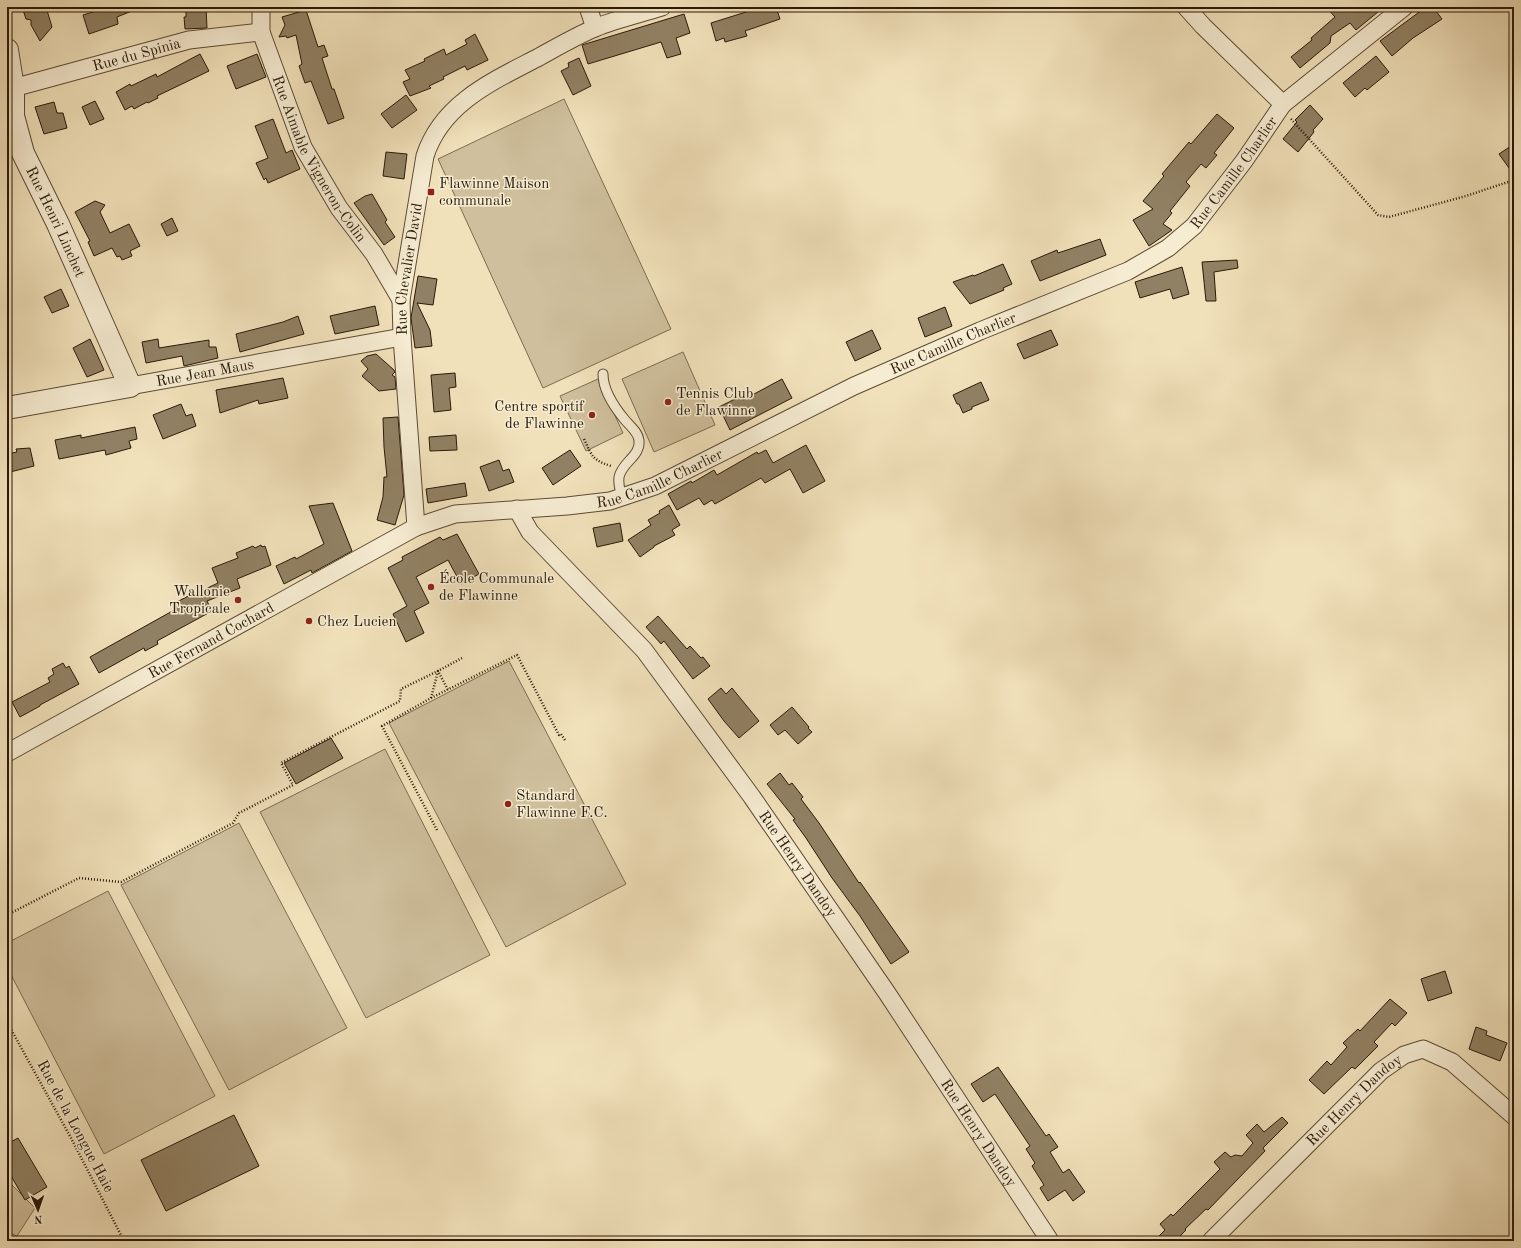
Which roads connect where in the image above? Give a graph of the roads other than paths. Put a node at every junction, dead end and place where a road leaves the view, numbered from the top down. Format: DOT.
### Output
graph roads {
  1 [pos="261,7"];
  2 [pos="588,7"];
  3 [pos="662,7"];
  4 [pos="1186,7"];
  5 [pos="1404,7"];
  6 [pos="596,28"];
  7 [pos="261,32"];
  8 [pos="7,50"];
  9 [pos="13,88"];
  10 [pos="1282,105"];
  11 [pos="401,300"];
  12 [pos="402,337"];
  13 [pos="603,374"];
  14 [pos="130,386"];
  15 [pos="7,408"];
  16 [pos="622,498"];
  17 [pos="517,509"];
  18 [pos="416,527"];
  19 [pos="7,753"];
  20 [pos="1514,1116"];
  21 [pos="1050,1241"];
  22 [pos="1211,1241"];
  1 -- 7 [label="street, Rue Aimable Vigneron-Colin"];
  2 -- 6 [label="street"];
  3 -- 6 [label="street, Rue Chevalier David"];
  4 -- 10 [label="street"];
  5 -- 10 [label="street, Rue Camille Charlier"];
  6 -- 11 [label="street, Rue Chevalier David"];
  7 -- 9 [label="street, Rue du Spinia"];
  7 -- 11 [label="street, Rue Aimable Vigneron-Colin"];
  8 -- 9 [label="street, Rue Henri Linchet"];
  9 -- 14 [label="street, Rue Henri Linchet"];
  10 -- 16 [label="street, Rue Camille Charlier"];
  11 -- 12 [label="street, Rue Chevalier David"];
  12 -- 14 [label="street, Rue Jean Maus"];
  12 -- 18 [label="street, Rue Chevalier David"];
  13 -- 16 [label="lane"];
  14 -- 15 [label="street, Rue Jean Maus"];
  16 -- 17 [label="street, Rue Camille Charlier"];
  17 -- 18 [label="street, Rue Camille Charlier"];
  17 -- 21 [label="street, Rue Henry Dandoy"];
  18 -- 19 [label="street, Rue Fernand Cochard"];
  20 -- 22 [label="street, Rue Henry Dandoy"];
}
